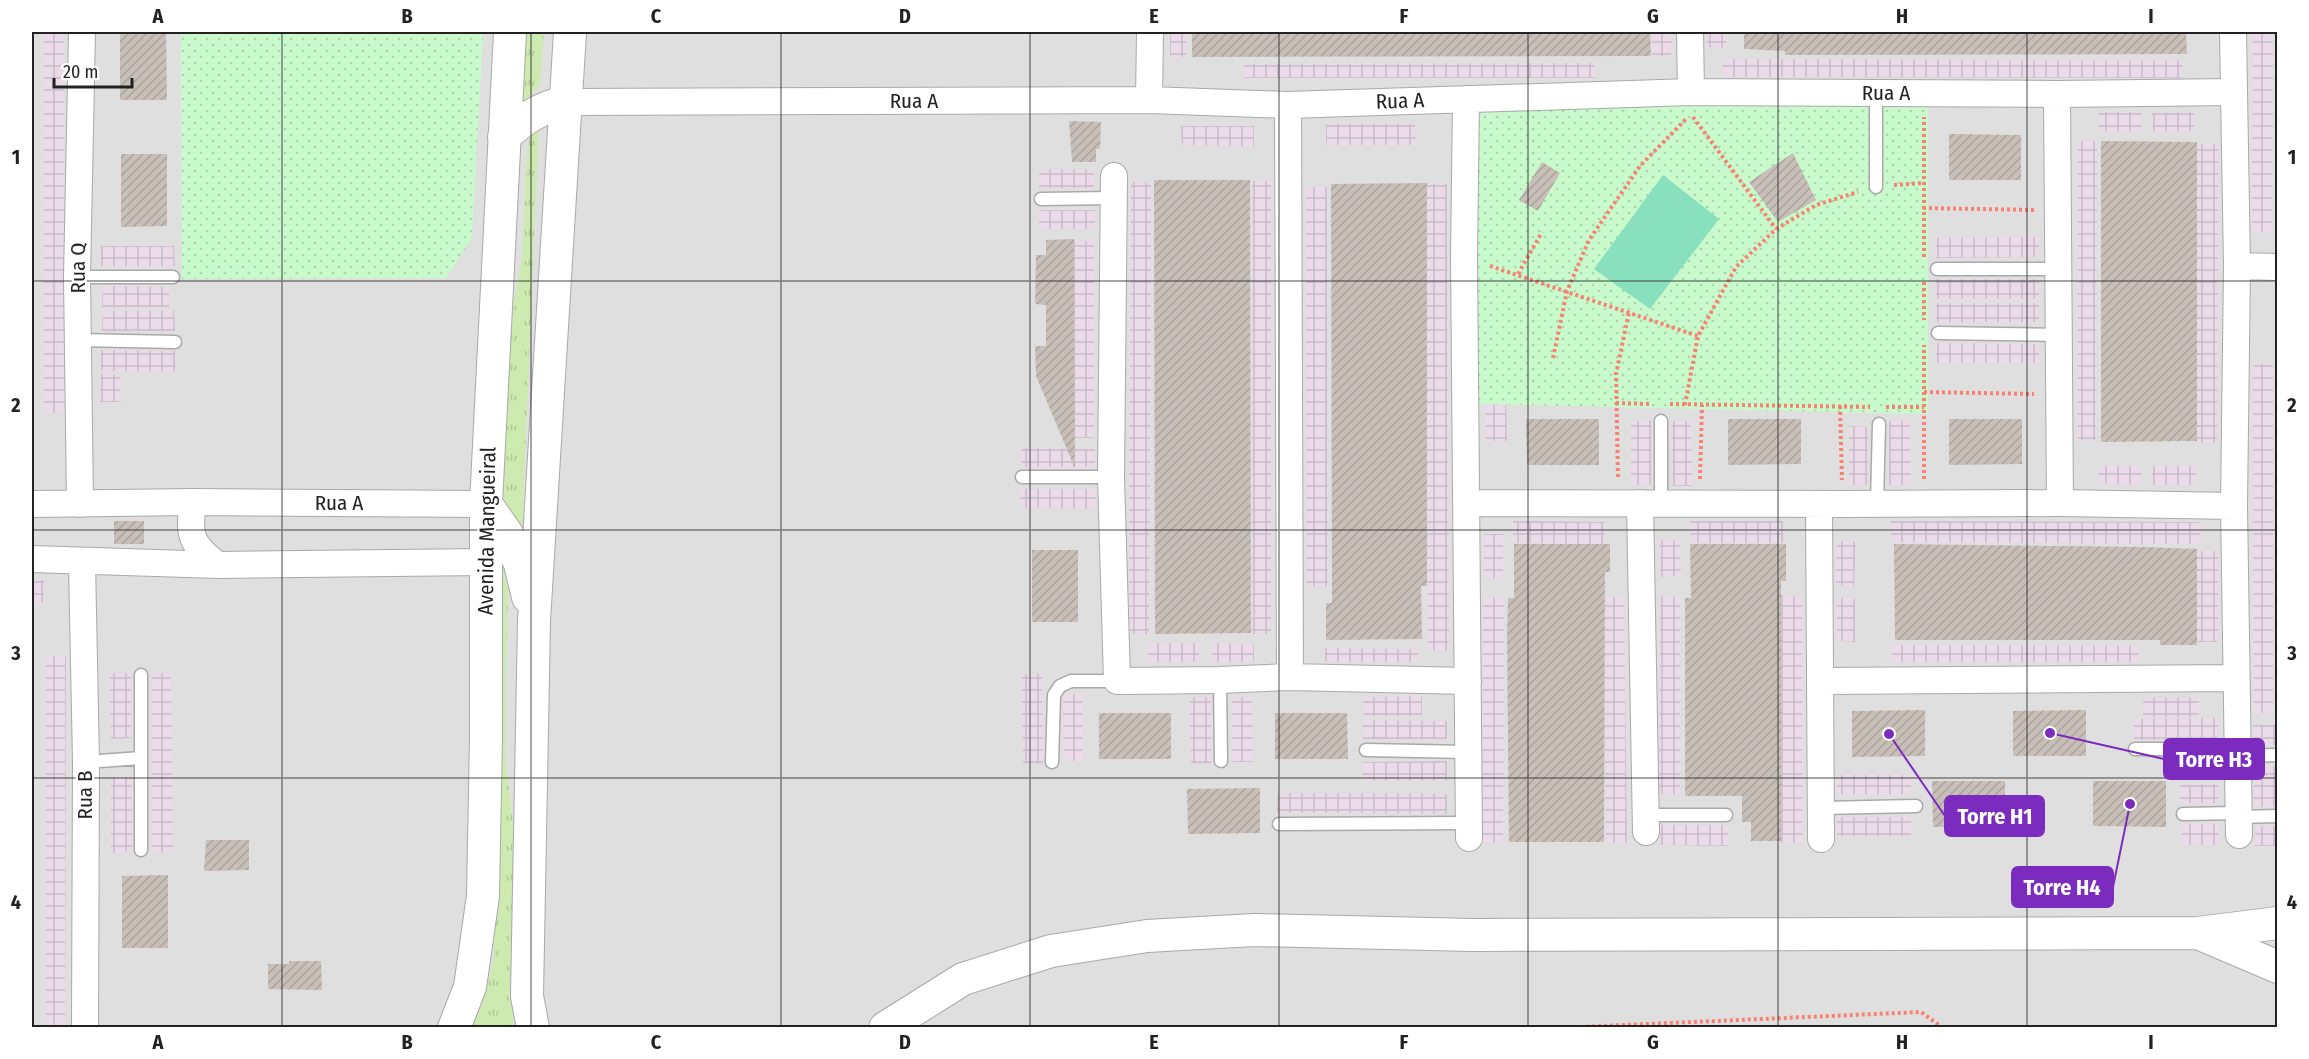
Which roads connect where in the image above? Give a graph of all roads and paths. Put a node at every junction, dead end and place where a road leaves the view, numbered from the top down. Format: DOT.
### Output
graph roads {
  1 [pos="82,32"];
  2 [pos="510,32"];
  3 [pos="570,32"];
  4 [pos="1150,32"];
  5 [pos="1690,32"];
  6 [pos="2233,32"];
  7 [pos="1691,92"];
  8 [pos="2233,92"];
  9 [pos="1876,93"];
  10 [pos="1924,93"];
  11 [pos="2057,94"];
  12 [pos="1466,99"];
  13 [pos="1149,100"];
  14 [pos="567,102"];
  15 [pos="1288,105"];
  16 [pos="504,137"];
  17 [pos="1923,183"];
  18 [pos="1114,187"];
  19 [pos="1876,187"];
  20 [pos="1041,199"];
  21 [pos="1923,208"];
  22 [pos="2059,210"];
  23 [pos="1776,229"];
  24 [pos="1542,232"];
  25 [pos="1464,258"];
  26 [pos="1924,265"];
  27 [pos="2237,266"];
  28 [pos="2277,267"];
  29 [pos="1937,269"];
  30 [pos="2058,269"];
  31 [pos="1518,274"];
  32 [pos="77,277"];
  33 [pos="172,277"];
  34 [pos="1924,277"];
  35 [pos="1567,291"];
  36 [pos="1629,312"];
  37 [pos="1924,323"];
  38 [pos="1938,333"];
  39 [pos="1924,334"];
  40 [pos="2059,335"];
  41 [pos="1698,336"];
  42 [pos="78,340"];
  43 [pos="175,342"];
  44 [pos="1553,358"];
  45 [pos="1924,392"];
  46 [pos="2058,395"];
  47 [pos="1616,404"];
  48 [pos="1685,405"];
  49 [pos="1702,405"];
  50 [pos="1840,406"];
  51 [pos="1924,407"];
  52 [pos="1661,421"];
  53 [pos="1879,424"];
  54 [pos="1022,477"];
  55 [pos="1112,477"];
  56 [pos="193,502"];
  57 [pos="1467,502"];
  58 [pos="1640,502"];
  59 [pos="1924,502"];
  60 [pos="2060,502"];
  61 [pos="1877,503"];
  62 [pos="32,504"];
  63 [pos="80,504"];
  64 [pos="486,504"];
  65 [pos="1699,504"];
  66 [pos="1830,504"];
  67 [pos="2234,506"];
  68 [pos="32,559"];
  69 [pos="82,562"];
  70 [pos="485,562"];
  71 [pos="218,565"];
  72 [pos="534,621"];
  73 [pos="141,675"];
  74 [pos="1290,677"];
  75 [pos="2236,678"];
  76 [pos="1117,681"];
  77 [pos="1220,681"];
  78 [pos="1468,681"];
  79 [pos="1821,681"];
  80 [pos="2135,749"];
  81 [pos="1365,750"];
  82 [pos="1469,752"];
  83 [pos="2237,752"];
  84 [pos="2277,755"];
  85 [pos="141,758"];
  86 [pos="1221,761"];
  87 [pos="86,762"];
  88 [pos="1052,762"];
  89 [pos="1916,806"];
  90 [pos="1821,808"];
  91 [pos="2183,814"];
  92 [pos="1726,815"];
  93 [pos="2277,816"];
  94 [pos="2238,822"];
  95 [pos="1646,823"];
  96 [pos="1280,824"];
  97 [pos="1469,831"];
  98 [pos="1821,839"];
  99 [pos="141,850"];
  100 [pos="2277,923"];
  101 [pos="2198,933"];
  102 [pos="2277,967"];
  103 [pos="85,1028"];
  104 [pos="454,1028"];
  105 [pos="533,1028"];
  106 [pos="885,1028"];
  107 [pos="1556,1028"];
  108 [pos="1943,1028"];
  1 -- 32 [label="street, Rua Q"];
  2 -- 16 [label="street, Avenida Mangueiral"];
  3 -- 14 [label="street"];
  4 -- 13 [label="street"];
  5 -- 7 [label="street"];
  6 -- 8 [label="street"];
  7 -- 9 [label="street, Rua A"];
  7 -- 12 [label="street, Rua A"];
  8 -- 11 [label="street, Rua A"];
  8 -- 27 [label="street"];
  9 -- 10 [label="street, Rua A"];
  9 -- 19 [label="lane"];
  10 -- 11 [label="street, Rua A"];
  10 -- 17 [label="path"];
  11 -- 22 [label="street"];
  12 -- 15 [label="street, Rua A"];
  12 -- 25 [label="street"];
  13 -- 14 [label="street, Rua A"];
  13 -- 15 [label="street, Rua A"];
  14 -- 16 [label="street"];
  14 -- 72 [label="street"];
  15 -- 74 [label="street"];
  16 -- 64 [label="street, Avenida Mangueiral"];
  17 -- 19 [label="path"];
  17 -- 21 [label="path"];
  18 -- 20 [label="lane"];
  18 -- 55 [label="street"];
  19 -- 23 [label="path"];
  21 -- 22 [label="path"];
  21 -- 26 [label="path"];
  22 -- 30 [label="street"];
  23 -- 35 [label="path"];
  23 -- 41 [label="path"];
  24 -- 31 [label="path"];
  25 -- 31 [label="path"];
  25 -- 57 [label="street"];
  27 -- 28 [label="street"];
  27 -- 67 [label="street"];
  29 -- 30 [label="lane"];
  30 -- 40 [label="street"];
  31 -- 35 [label="path"];
  32 -- 33 [label="lane"];
  32 -- 42 [label="street, Rua Q"];
  34 -- 37 [label="path"];
  35 -- 36 [label="path"];
  35 -- 44 [label="path"];
  36 -- 41 [label="path"];
  36 -- 47 [label="path"];
  38 -- 40 [label="lane"];
  39 -- 45 [label="path"];
  40 -- 46 [label="street"];
  41 -- 48 [label="path"];
  42 -- 43 [label="lane"];
  42 -- 63 [label="street, Rua Q"];
  45 -- 46 [label="path"];
  45 -- 51 [label="path"];
  46 -- 60 [label="street"];
  47 -- 48 [label="path"];
  47 -- 58 [label="path"];
  48 -- 49 [label="path"];
  49 -- 50 [label="path"];
  49 -- 65 [label="path"];
  50 -- 51 [label="path"];
  50 -- 66 [label="path"];
  51 -- 59 [label="path"];
  52 -- 58 [label="lane"];
  53 -- 61 [label="lane"];
  54 -- 55 [label="lane"];
  55 -- 76 [label="street"];
  56 -- 63 [label="street, Rua A"];
  56 -- 64 [label="street, Rua A"];
  56 -- 71 [label="street"];
  57 -- 58 [label="street"];
  57 -- 78 [label="street"];
  58 -- 65 [label="street"];
  58 -- 95 [label="street"];
  59 -- 60 [label="street"];
  59 -- 61 [label="street"];
  60 -- 67 [label="street"];
  61 -- 66 [label="street"];
  62 -- 63 [label="street, Rua A"];
  64 -- 70 [label="street, Avenida Mangueiral"];
  64 -- 72 [label="street"];
  65 -- 66 [label="street"];
  66 -- 79 [label="street"];
  67 -- 75 [label="street"];
  68 -- 69 [label="street"];
  69 -- 71 [label="street"];
  69 -- 87 [label="street, Rua B"];
  70 -- 71 [label="street"];
  70 -- 104 [label="street, Avenida Mangueiral"];
  72 -- 105 [label="street"];
  73 -- 85 [label="lane"];
  74 -- 77 [label="street"];
  74 -- 78 [label="street"];
  75 -- 79 [label="street"];
  75 -- 83 [label="street"];
  76 -- 77 [label="street"];
  76 -- 88 [label="lane"];
  77 -- 86 [label="lane"];
  78 -- 82 [label="street"];
  79 -- 90 [label="street"];
  80 -- 83 [label="lane"];
  81 -- 82 [label="lane"];
  82 -- 97 [label="street"];
  83 -- 84 [label="lane"];
  83 -- 94 [label="street"];
  85 -- 87 [label="lane"];
  85 -- 99 [label="lane"];
  87 -- 103 [label="street, Rua B"];
  89 -- 90 [label="lane"];
  90 -- 98 [label="street"];
  91 -- 94 [label="lane"];
  92 -- 95 [label="lane"];
  93 -- 94 [label="lane"];
  96 -- 97 [label="lane"];
  100 -- 101 [label="street"];
  101 -- 102 [label="street"];
  101 -- 106 [label="street"];
  107 -- 108 [label="path"];
}
